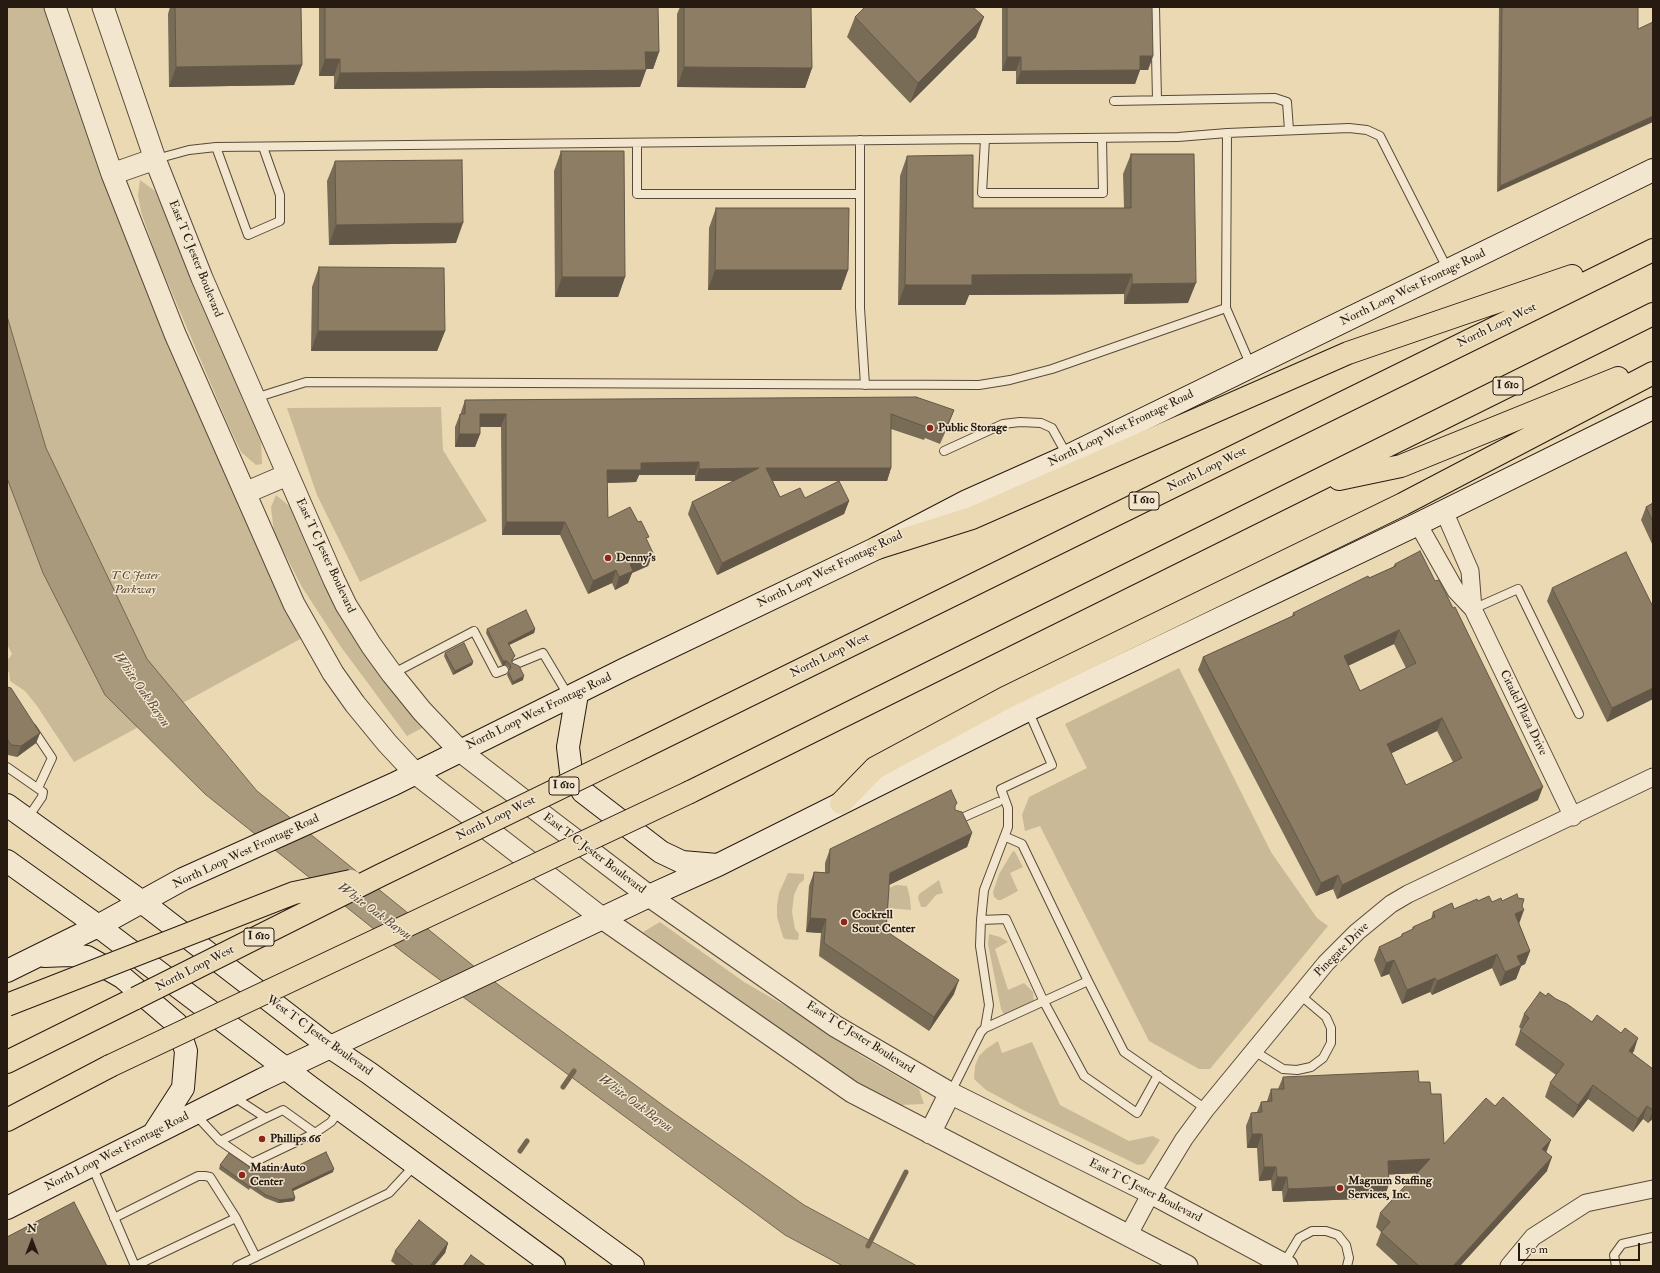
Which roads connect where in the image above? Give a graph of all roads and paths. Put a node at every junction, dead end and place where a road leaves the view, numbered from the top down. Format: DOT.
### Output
graph roads {
  1 [pos="55,7"];
  2 [pos="103,7"];
  3 [pos="1156,7"];
  4 [pos="1157,100"];
  5 [pos="1114,101"];
  6 [pos="1289,130"];
  7 [pos="1227,133"];
  8 [pos="1102,138"];
  9 [pos="985,139"];
  10 [pos="860,140"];
  11 [pos="637,143"];
  12 [pos="216,147"];
  13 [pos="263,147"];
  14 [pos="155,159"];
  15 [pos="1653,170"];
  16 [pos="112,174"];
  17 [pos="860,194"];
  18 [pos="1653,249"];
  19 [pos="1448,271"];
  20 [pos="1226,308"];
  21 [pos="1653,314"];
  22 [pos="1653,365"];
  23 [pos="1251,367"];
  24 [pos="1653,373"];
  25 [pos="865,385"];
  26 [pos="254,398"];
  27 [pos="1653,408"];
  28 [pos="944,451"];
  29 [pos="1068,456"];
  30 [pos="287,476"];
  31 [pos="1313,484"];
  32 [pos="245,493"];
  33 [pos="1444,511"];
  34 [pos="1418,524"];
  35 [pos="877,548"];
  36 [pos="1474,609"];
  37 [pos="516,664"];
  38 [pos="504,670"];
  39 [pos="392,674"];
  40 [pos="573,696"];
  41 [pos="1028,710"];
  42 [pos="1579,714"];
  43 [pos="27,719"];
  44 [pos="460,751"];
  45 [pos="7,767"];
  46 [pos="415,773"];
  47 [pos="1653,777"];
  48 [pos="38,788"];
  49 [pos="998,802"];
  50 [pos="841,803"];
  51 [pos="7,805"];
  52 [pos="1573,817"];
  53 [pos="27,819"];
  54 [pos="954,821"];
  55 [pos="1006,837"];
  56 [pos="7,861"];
  57 [pos="718,865"];
  58 [pos="382,875"];
  59 [pos="649,896"];
  60 [pos="142,902"];
  61 [pos="602,918"];
  62 [pos="981,920"];
  63 [pos="98,926"];
  64 [pos="36,957"];
  65 [pos="7,971"];
  66 [pos="1088,981"];
  67 [pos="1300,995"];
  68 [pos="1044,1002"];
  69 [pos="7,1005"];
  70 [pos="985,1028"];
  71 [pos="330,1047"];
  72 [pos="1254,1051"];
  73 [pos="7,1062"];
  74 [pos="287,1068"];
  75 [pos="1158,1075"];
  76 [pos="950,1094"];
  77 [pos="231,1096"];
  78 [pos="341,1109"];
  79 [pos="1206,1109"];
  80 [pos="194,1113"];
  81 [pos="266,1118"];
  82 [pos="7,1120"];
  83 [pos="315,1133"];
  84 [pos="930,1133"];
  85 [pos="153,1134"];
  86 [pos="220,1141"];
  87 [pos="416,1164"];
  88 [pos="91,1165"];
  89 [pos="1653,1189"];
  90 [pos="1151,1193"];
  91 [pos="7,1208"];
  92 [pos="114,1218"];
  93 [pos="236,1218"];
  94 [pos="1128,1236"];
  95 [pos="1653,1237"];
  96 [pos="256,1257"];
  97 [pos="1285,1265"];
  98 [pos="135,1266"];
  99 [pos="237,1266"];
  100 [pos="554,1266"];
  101 [pos="633,1266"];
  102 [pos="1187,1266"];
  103 [pos="1347,1266"];
  104 [pos="1509,1266"];
  105 [pos="1616,1266"];
  1 -- 16 [label="street"];
  2 -- 14 [label="street, East T C Jester Boulevard"];
  3 -- 4 [label="lane"];
  4 -- 5 [label="lane"];
  4 -- 6 [label="lane"];
  6 -- 7 [label="lane"];
  6 -- 19 [label="lane"];
  7 -- 8 [label="lane"];
  7 -- 20 [label="lane"];
  8 -- 9 [label="lane"];
  8 -- 9 [label="lane"];
  9 -- 10 [label="lane"];
  10 -- 11 [label="lane"];
  10 -- 17 [label="lane"];
  11 -- 13 [label="lane"];
  11 -- 17 [label="lane"];
  12 -- 13 [label="lane"];
  12 -- 13 [label="lane"];
  12 -- 14 [label="lane"];
  14 -- 16 [label="street"];
  14 -- 26 [label="street, East T C Jester Boulevard"];
  15 -- 19 [label="main road, North Loop West Frontage Road"];
  16 -- 32 [label="street"];
  17 -- 25 [label="lane"];
  18 -- 35 [label="highway"];
  18 -- 58 [label="highway, North Loop West / I 610, bridge"];
  19 -- 23 [label="main road, North Loop West Frontage Road"];
  20 -- 23 [label="lane"];
  20 -- 25 [label="lane"];
  21 -- 31 [label="highway, I 610"];
  22 -- 31 [label="highway"];
  23 -- 29 [label="main road, North Loop West Frontage Road"];
  24 -- 50 [label="highway"];
  25 -- 26 [label="lane"];
  26 -- 30 [label="street, East T C Jester Boulevard"];
  27 -- 33 [label="main road, North Loop West Frontage Road"];
  28 -- 29 [label="lane"];
  29 -- 35 [label="main road, North Loop West Frontage Road"];
  30 -- 32 [label="street"];
  30 -- 39 [label="street, East T C Jester Boulevard"];
  31 -- 82 [label="highway, I 610, bridge"];
  32 -- 46 [label="street"];
  33 -- 34 [label="main road, North Loop West Frontage Road"];
  33 -- 36 [label="street, Citadel Plaza Drive"];
  34 -- 36 [label="street, Citadel Plaza Drive"];
  34 -- 41 [label="main road, North Loop West Frontage Road"];
  35 -- 40 [label="main road, North Loop West Frontage Road"];
  36 -- 42 [label="lane"];
  36 -- 52 [label="street, Citadel Plaza Drive"];
  37 -- 40 [label="lane"];
  38 -- 39 [label="lane"];
  39 -- 44 [label="street, East T C Jester Boulevard"];
  40 -- 44 [label="main road, North Loop West Frontage Road"];
  40 -- 57 [label="main road"];
  41 -- 50 [label="main road, North Loop West Frontage Road"];
  41 -- 55 [label="lane"];
  43 -- 48 [label="lane"];
  44 -- 46 [label="main road, North Loop West Frontage Road"];
  44 -- 59 [label="street, East T C Jester Boulevard"];
  45 -- 48 [label="lane"];
  46 -- 60 [label="main road, North Loop West Frontage Road"];
  46 -- 61 [label="street"];
  47 -- 52 [label="street, Pinegate Drive"];
  48 -- 53 [label="lane"];
  49 -- 54 [label="lane"];
  50 -- 57 [label="main road, North Loop West Frontage Road"];
  51 -- 53 [label="main road, West T C Jester Boulevard"];
  52 -- 67 [label="street, Pinegate Drive"];
  53 -- 60 [label="main road, West T C Jester Boulevard"];
  55 -- 62 [label="lane"];
  55 -- 66 [label="lane"];
  56 -- 63 [label="main road"];
  57 -- 59 [label="main road, North Loop West Frontage Road"];
  58 -- 69 [label="highway, bridge"];
  58 -- 73 [label="highway, North Loop West / I 610, bridge"];
  59 -- 61 [label="main road, North Loop West Frontage Road"];
  59 -- 76 [label="street, East T C Jester Boulevard"];
  60 -- 63 [label="main road, North Loop West Frontage Road"];
  60 -- 71 [label="main road, West T C Jester Boulevard"];
  61 -- 71 [label="main road, North Loop West Frontage Road"];
  61 -- 84 [label="street"];
  62 -- 68 [label="lane"];
  62 -- 70 [label="lane"];
  63 -- 64 [label="main road, North Loop West Frontage Road"];
  63 -- 74 [label="main road"];
  64 -- 65 [label="main road, North Loop West Frontage Road"];
  64 -- 85 [label="main road"];
  66 -- 68 [label="lane"];
  66 -- 75 [label="lane"];
  67 -- 72 [label="street, Pinegate Drive"];
  67 -- 72 [label="lane"];
  68 -- 70 [label="lane"];
  68 -- 75 [label="lane"];
  70 -- 76 [label="lane"];
  71 -- 74 [label="main road, North Loop West Frontage Road"];
  71 -- 101 [label="main road, West T C Jester Boulevard"];
  72 -- 79 [label="street, Pinegate Drive"];
  74 -- 77 [label="main road, North Loop West Frontage Road"];
  74 -- 78 [label="main road"];
  75 -- 79 [label="lane"];
  76 -- 84 [label="street"];
  76 -- 90 [label="street, East T C Jester Boulevard"];
  77 -- 80 [label="main road, North Loop West Frontage Road"];
  77 -- 81 [label="lane"];
  78 -- 83 [label="lane"];
  78 -- 87 [label="main road"];
  79 -- 90 [label="street, Pinegate Drive"];
  80 -- 85 [label="main road, North Loop West Frontage Road"];
  80 -- 86 [label="lane"];
  81 -- 83 [label="lane"];
  81 -- 86 [label="lane"];
  83 -- 86 [label="lane"];
  84 -- 94 [label="street"];
  85 -- 88 [label="main road, North Loop West Frontage Road"];
  87 -- 96 [label="lane"];
  87 -- 100 [label="main road"];
  88 -- 91 [label="main road, North Loop West Frontage Road"];
  88 -- 92 [label="lane"];
  89 -- 104 [label="street"];
  90 -- 94 [label="street, Pinegate Drive"];
  90 -- 97 [label="street, East T C Jester Boulevard"];
  92 -- 93 [label="lane"];
  92 -- 98 [label="lane"];
  93 -- 96 [label="lane"];
  93 -- 98 [label="lane"];
  94 -- 102 [label="street"];
  95 -- 105 [label="lane"];
  96 -- 99 [label="lane"];
  97 -- 103 [label="lane"];
}
